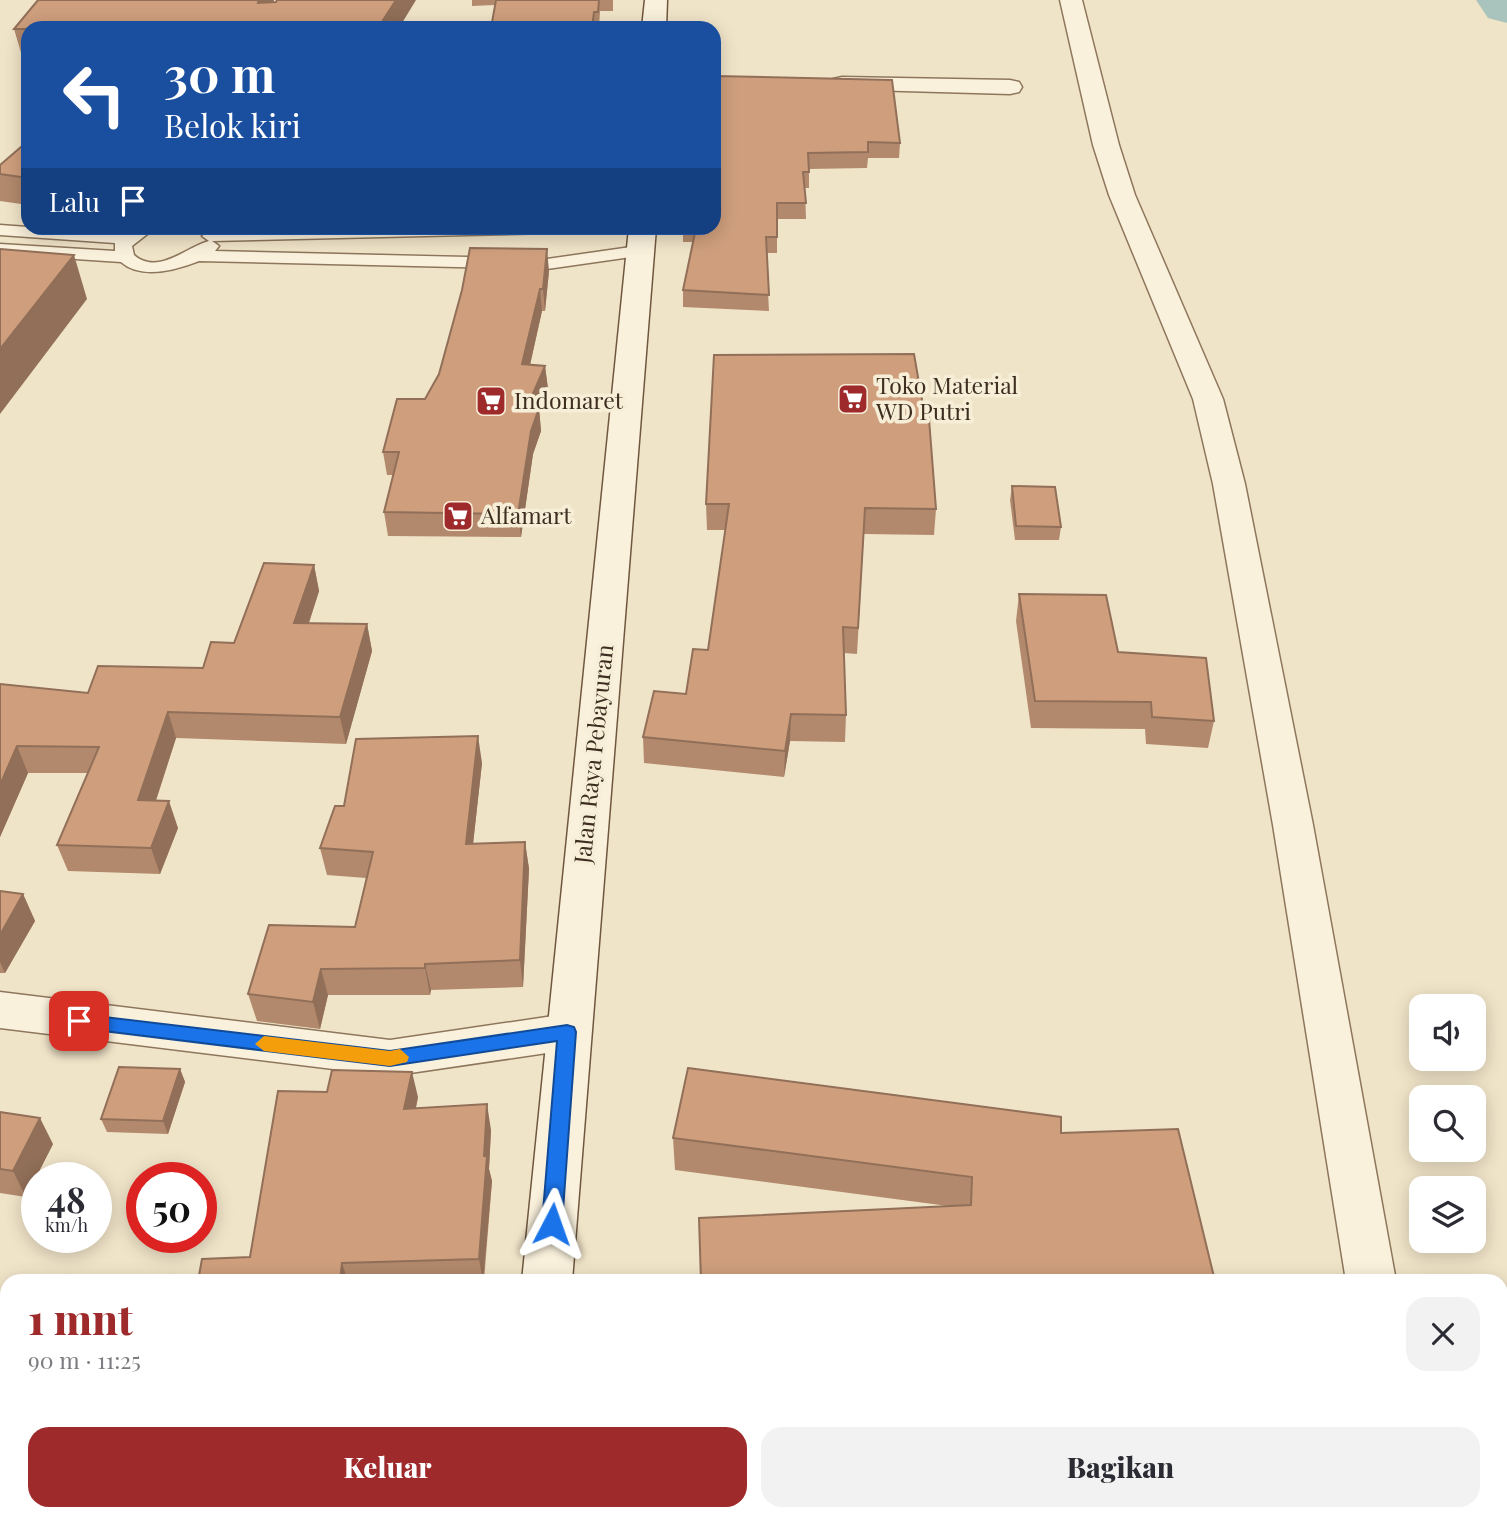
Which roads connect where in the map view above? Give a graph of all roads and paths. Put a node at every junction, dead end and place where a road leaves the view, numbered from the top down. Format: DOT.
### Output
graph roads {
  1 [pos="656,0"];
  2 [pos="1071,0"];
  3 [pos="654,21"];
  4 [pos="812,83"];
  5 [pos="1010,87"];
  6 [pos="0,230"];
  7 [pos="21,233"];
  8 [pos="35,235"];
  9 [pos="140,235"];
  10 [pos="208,235"];
  11 [pos="640,239"];
  12 [pos="0,248"];
  13 [pos="126,248"];
  14 [pos="200,256"];
  15 [pos="0,1010"];
  16 [pos="567,1032"];
  17 [pos="548,1274"];
  18 [pos="1370,1274"];
  1 -- 3 [label="street"];
  2 -- 18 [label="street"];
  4 -- 5 [label="street"];
  6 -- 7 [label="lane"];
  8 -- 13 [label="lane"];
  9 -- 13 [label="lane"];
  10 -- 14 [label="lane"];
  11 -- 14 [label="lane"];
  11 -- 16 [label="street, Jalan Raya Pebayuran"];
  12 -- 13 [label="lane"];
  13 -- 14 [label="lane"];
  15 -- 16 [label="street"];
  16 -- 17 [label="street, Jalan Raya Pebayuran"];
}
